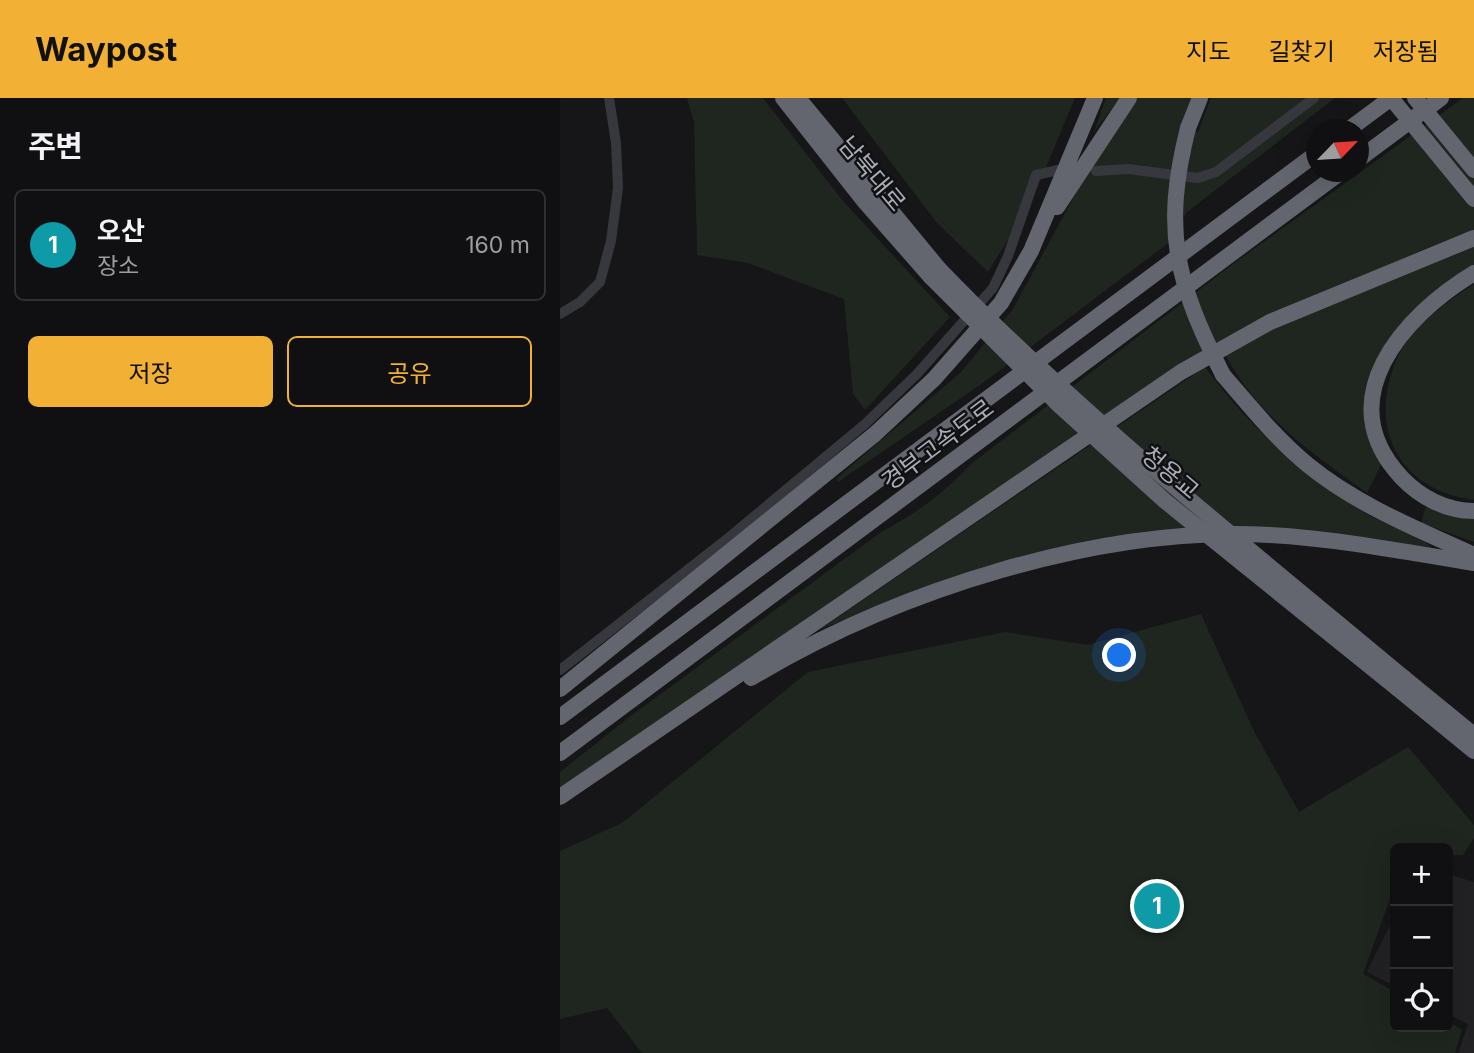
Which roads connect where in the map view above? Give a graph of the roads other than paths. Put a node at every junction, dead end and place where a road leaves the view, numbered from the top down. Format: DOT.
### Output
graph roads {
  1 [pos="609,98"];
  2 [pos="783,98"];
  3 [pos="798,98"];
  4 [pos="1096,98"];
  5 [pos="1129,98"];
  6 [pos="1200,98"];
  7 [pos="1314,98"];
  8 [pos="1391,98"];
  9 [pos="1415,98"];
  10 [pos="1441,98"];
  11 [pos="1363,119"];
  12 [pos="1369,152"];
  13 [pos="1306,161"];
  14 [pos="1058,170"];
  15 [pos="1474,170"];
  16 [pos="1096,171"];
  17 [pos="1328,182"];
  18 [pos="1474,199"];
  19 [pos="1044,224"];
  20 [pos="1474,238"];
  21 [pos="934,272"];
  22 [pos="1474,274"];
  23 [pos="560,314"];
  24 [pos="1474,511"];
  25 [pos="1474,555"];
  26 [pos="1474,563"];
  27 [pos="560,670"];
  28 [pos="1401,683"];
  29 [pos="560,689"];
  30 [pos="560,717"];
  31 [pos="1474,735"];
  32 [pos="638,745"];
  33 [pos="1474,751"];
  34 [pos="560,753"];
  35 [pos="560,797"];
  1 -- 23 [label="street"];
  2 -- 21 [label="highway, 남북대로"];
  3 -- 21 [label="highway, 남북대로"];
  4 -- 19 [label="highway"];
  5 -- 19 [label="highway"];
  6 -- 25 [label="highway, bridge"];
  7 -- 16 [label="street"];
  8 -- 11 [label="highway"];
  8 -- 18 [label="highway, bridge"];
  9 -- 15 [label="highway, bridge"];
  10 -- 12 [label="highway"];
  13 -- 30 [label="highway, 경부고속도로"];
  14 -- 27 [label="street"];
  17 -- 34 [label="highway, 경부고속도로"];
  19 -- 29 [label="highway"];
  20 -- 32 [label="highway"];
  21 -- 28 [label="highway, 청용교, bridge"];
  22 -- 24 [label="highway"];
  26 -- 32 [label="highway"];
  28 -- 31 [label="highway"];
  28 -- 33 [label="highway"];
  32 -- 35 [label="highway"];
}
